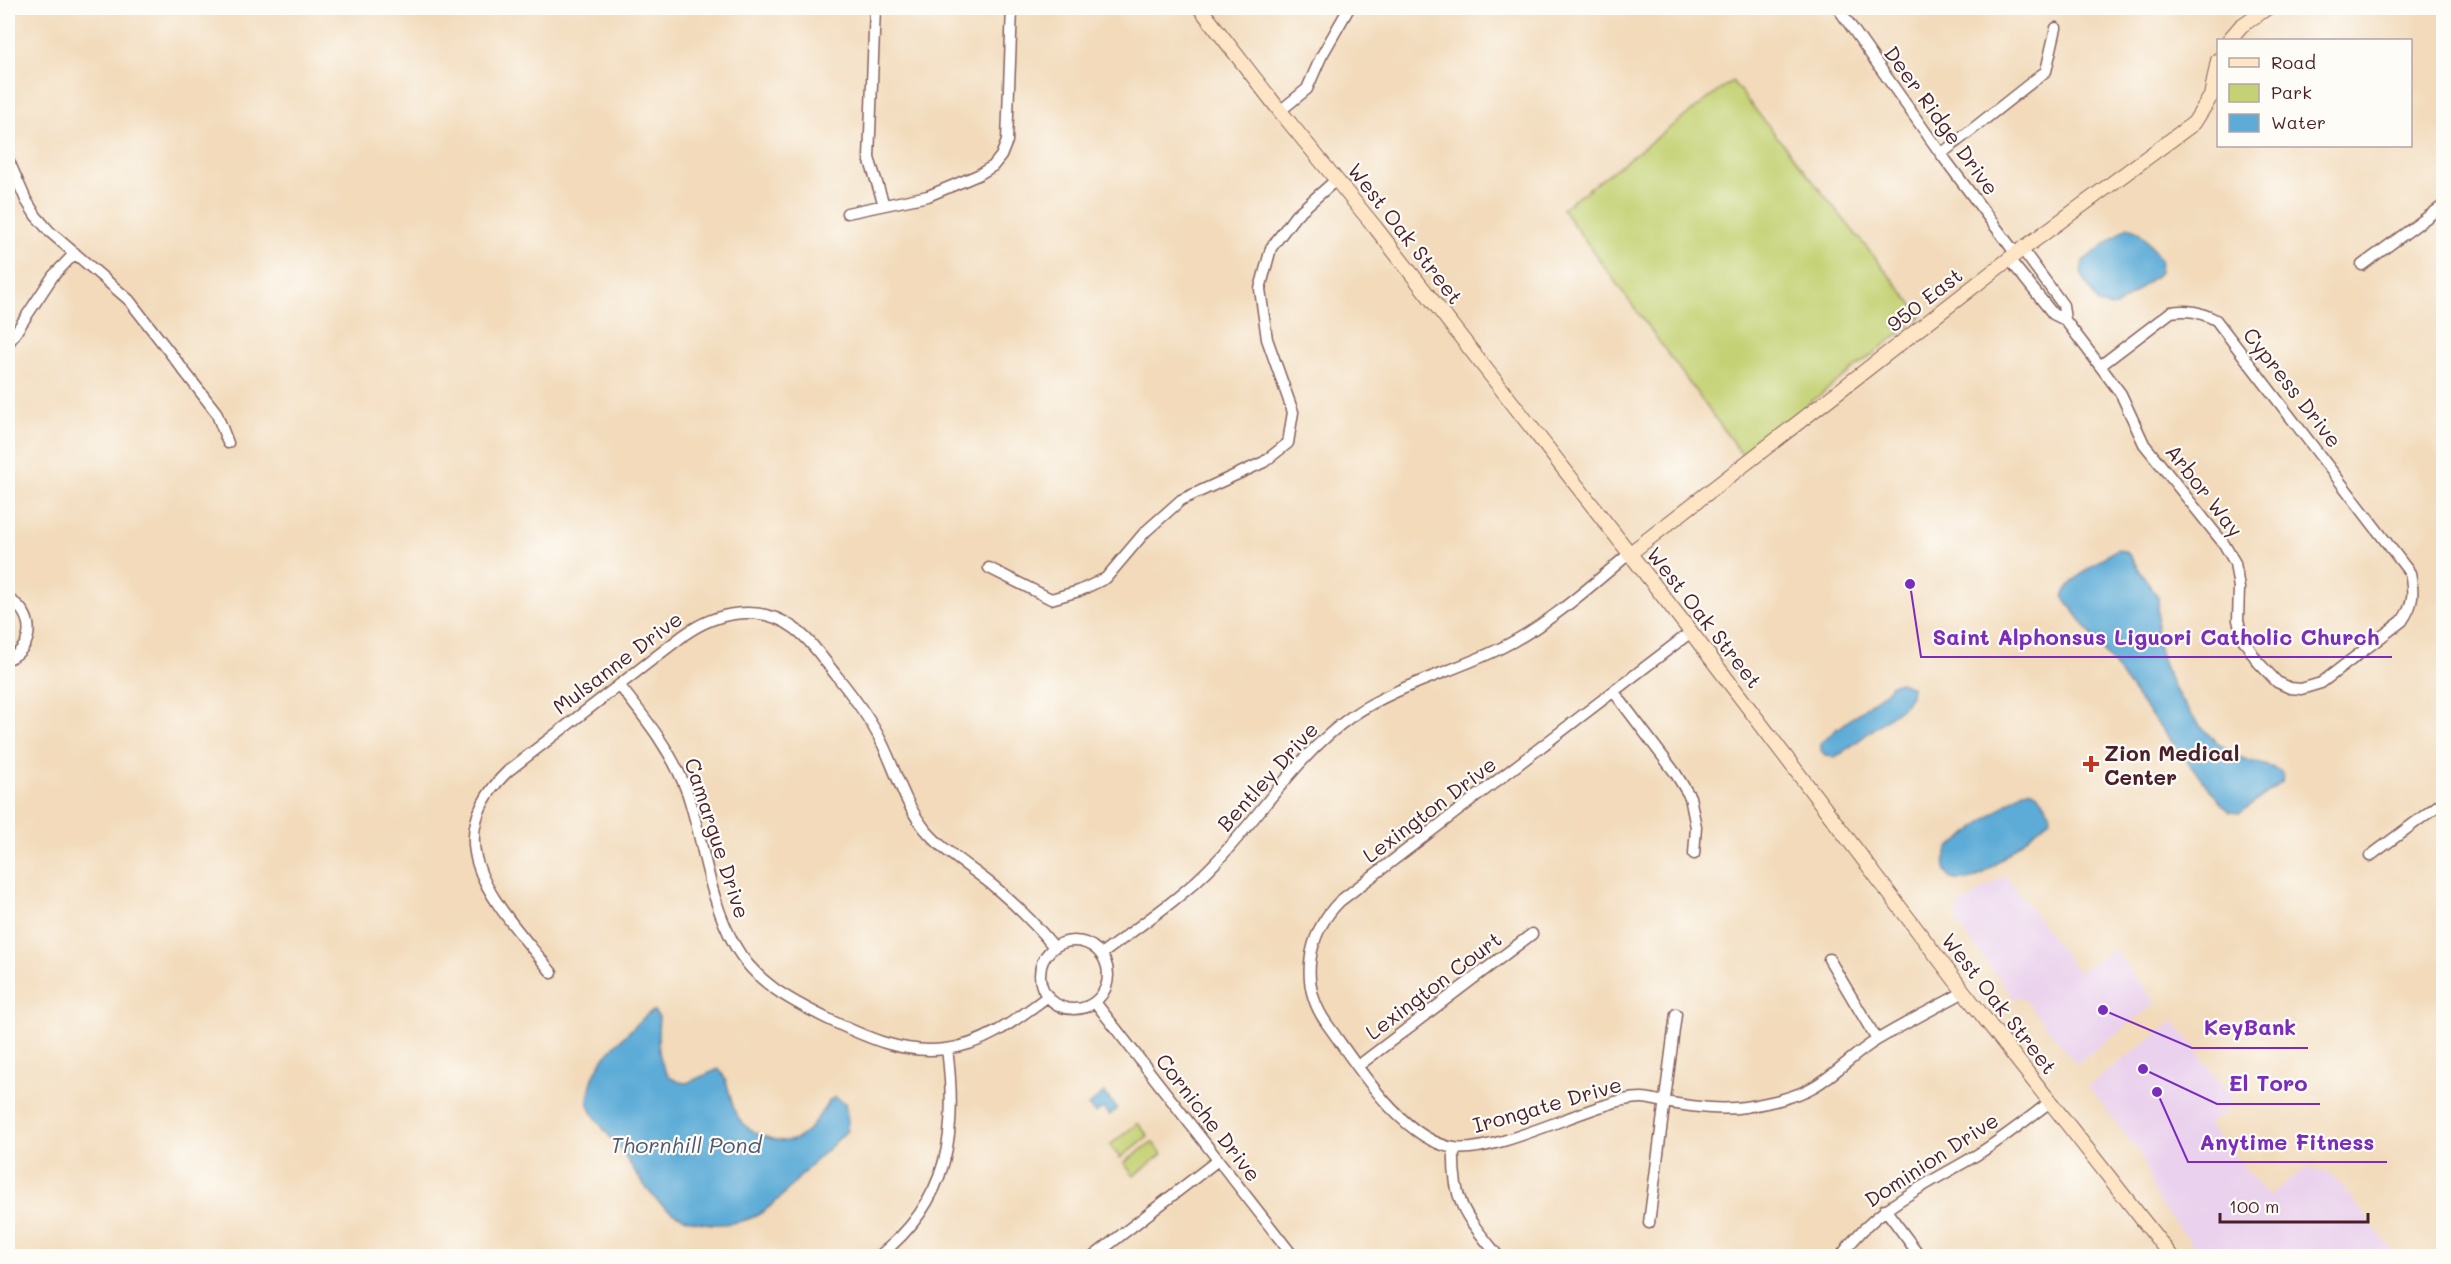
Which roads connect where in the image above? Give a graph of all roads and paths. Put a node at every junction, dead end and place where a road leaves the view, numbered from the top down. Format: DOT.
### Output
graph roads {
  1 [pos="874,8"];
  2 [pos="1012,8"];
  3 [pos="1200,8"];
  4 [pos="1349,8"];
  5 [pos="1838,8"];
  6 [pos="2267,8"];
  7 [pos="2056,27"];
  8 [pos="2230,39"];
  9 [pos="2217,65"];
  10 [pos="1280,111"];
  11 [pos="1941,154"];
  12 [pos="8,159"];
  13 [pos="1337,179"];
  14 [pos="884,206"];
  15 [pos="2444,206"];
  16 [pos="846,213"];
  17 [pos="75,253"];
  18 [pos="2016,254"];
  19 [pos="2362,265"];
  20 [pos="2065,320"];
  21 [pos="8,344"];
  22 [pos="2100,366"];
  23 [pos="228,443"];
  24 [pos="1629,554"];
  25 [pos="989,568"];
  26 [pos="8,599"];
  27 [pos="1691,632"];
  28 [pos="8,659"];
  29 [pos="619,685"];
  30 [pos="2290,688"];
  31 [pos="1614,692"];
  32 [pos="2444,801"];
  33 [pos="1694,854"];
  34 [pos="2370,856"];
  35 [pos="1532,934"];
  36 [pos="1054,947"];
  37 [pos="1102,954"];
  38 [pos="1828,959"];
  39 [pos="552,973"];
  40 [pos="1964,992"];
  41 [pos="1048,996"];
  42 [pos="1095,1002"];
  43 [pos="1677,1014"];
  44 [pos="1877,1040"];
  45 [pos="947,1049"];
  46 [pos="1358,1066"];
  47 [pos="1664,1102"];
  48 [pos="2050,1102"];
  49 [pos="1454,1148"];
  50 [pos="1218,1160"];
  51 [pos="1885,1209"];
  52 [pos="1648,1223"];
  53 [pos="879,1257"];
  54 [pos="1094,1257"];
  55 [pos="1293,1257"];
  56 [pos="1498,1257"];
  57 [pos="1841,1257"];
  58 [pos="1920,1257"];
  59 [pos="2171,1257"];
  1 -- 14 [label="street"];
  2 -- 14 [label="street"];
  3 -- 10 [label="main road, West Oak Street"];
  4 -- 10 [label="street"];
  5 -- 11 [label="street, Deer Ridge Drive"];
  6 -- 8 [label="main road"];
  7 -- 11 [label="street"];
  9 -- 18 [label="main road, 950 East"];
  10 -- 13 [label="main road, West Oak Street"];
  11 -- 18 [label="street, Deer Ridge Drive"];
  12 -- 17 [label="street"];
  13 -- 24 [label="main road, West Oak Street"];
  13 -- 25 [label="street"];
  14 -- 16 [label="street"];
  15 -- 19 [label="street"];
  17 -- 21 [label="street"];
  17 -- 23 [label="street"];
  18 -- 20 [label="street, Arbor Way"];
  18 -- 20 [label="street, Arbor Way"];
  18 -- 24 [label="main road, 950 East"];
  20 -- 22 [label="street, Arbor Way"];
  22 -- 30 [label="street, Arbor Way"];
  22 -- 30 [label="street, Cypress Drive"];
  24 -- 27 [label="main road, West Oak Street"];
  24 -- 37 [label="street, Bentley Drive"];
  26 -- 28 [label="street"];
  27 -- 31 [label="street, Lexington Drive"];
  27 -- 40 [label="main road, West Oak Street"];
  29 -- 36 [label="street, Mulsanne Drive"];
  29 -- 39 [label="street, Mulsanne Drive"];
  29 -- 45 [label="street, Camargue Drive"];
  31 -- 33 [label="street"];
  31 -- 46 [label="street, Lexington Drive"];
  32 -- 34 [label="street"];
  35 -- 46 [label="street, Lexington Court"];
  36 -- 37 [label="street"];
  36 -- 41 [label="street"];
  37 -- 42 [label="street"];
  38 -- 44 [label="street"];
  40 -- 44 [label="street, Irongate Drive"];
  40 -- 48 [label="main road, West Oak Street"];
  41 -- 42 [label="street"];
  41 -- 45 [label="street, Camargue Drive"];
  42 -- 50 [label="street, Corniche Drive"];
  43 -- 47 [label="street"];
  44 -- 47 [label="street, Irongate Drive"];
  45 -- 53 [label="street"];
  46 -- 49 [label="street, Irongate Drive"];
  47 -- 49 [label="street, Irongate Drive"];
  47 -- 52 [label="street"];
  48 -- 51 [label="street, Dominion Drive"];
  48 -- 59 [label="main road, West Oak Street"];
  49 -- 56 [label="street"];
  50 -- 54 [label="street"];
  50 -- 55 [label="street, Corniche Drive"];
  51 -- 57 [label="street, Dominion Drive"];
  51 -- 58 [label="street"];
}
